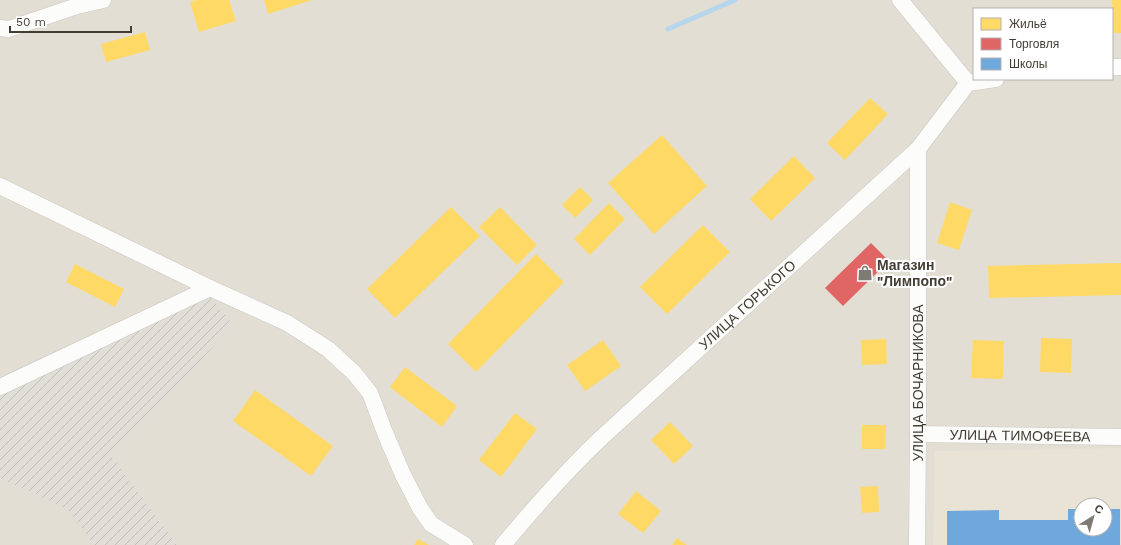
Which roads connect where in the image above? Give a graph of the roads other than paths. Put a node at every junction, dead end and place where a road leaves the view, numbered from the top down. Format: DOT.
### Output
graph roads {
  1 [pos="103,0"];
  2 [pos="900,0"];
  3 [pos="0,28"];
  4 [pos="989,80"];
  5 [pos="968,83"];
  6 [pos="918,149"];
  7 [pos="0,186"];
  8 [pos="210,288"];
  9 [pos="0,387"];
  10 [pos="918,434"];
  11 [pos="1121,437"];
  12 [pos="465,545"];
  13 [pos="503,545"];
  14 [pos="917,545"];
  1 -- 3 [label="street"];
  2 -- 5 [label="street"];
  4 -- 5 [label="street"];
  5 -- 6 [label="street, УЛИЦА ГОРЬКОГО"];
  6 -- 10 [label="street, УЛИЦА БОЧАРНИКОВА"];
  6 -- 13 [label="street, УЛИЦА ГОРЬКОГО"];
  7 -- 8 [label="street"];
  8 -- 9 [label="street"];
  8 -- 12 [label="street"];
  10 -- 11 [label="street, УЛИЦА ТИМОФЕЕВА"];
  10 -- 14 [label="street, УЛИЦА БОЧАРНИКОВА"];
}
